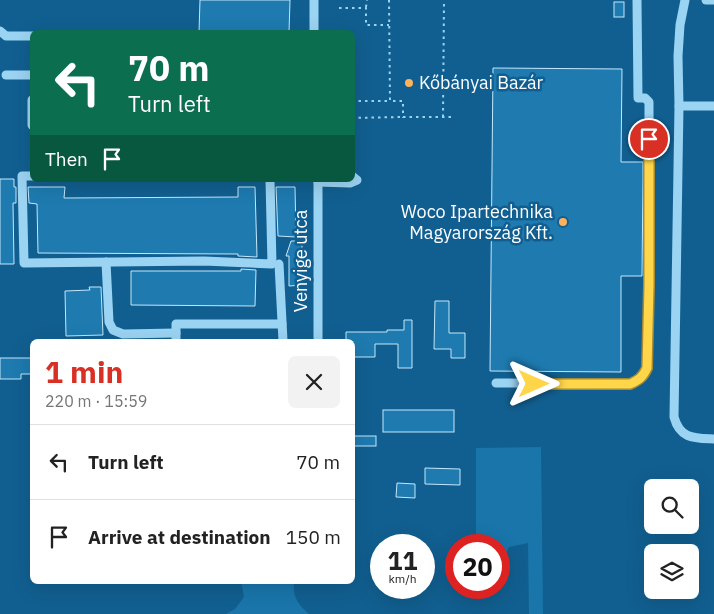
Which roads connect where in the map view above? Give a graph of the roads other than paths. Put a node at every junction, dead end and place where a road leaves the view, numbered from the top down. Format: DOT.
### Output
graph roads {
  1 [pos="314,0"];
  2 [pos="637,0"];
  3 [pos="685,0"];
  4 [pos="706,0"];
  5 [pos="714,0"];
  6 [pos="314,30"];
  7 [pos="0,31"];
  8 [pos="30,38"];
  9 [pos="6,75"];
  10 [pos="30,75"];
  11 [pos="679,106"];
  12 [pos="714,106"];
  13 [pos="30,176"];
  14 [pos="270,182"];
  15 [pos="318,182"];
  16 [pos="334,182"];
  17 [pos="352,182"];
  18 [pos="106,262"];
  19 [pos="279,264"];
  20 [pos="282,324"];
  21 [pos="176,337"];
  22 [pos="283,339"];
  23 [pos="318,339"];
  24 [pos="496,383"];
  25 [pos="714,439"];
  1 -- 6 [label="street"];
  2 -- 24 [label="street"];
  3 -- 11 [label="street"];
  4 -- 5 [label="street"];
  7 -- 8 [label="street"];
  9 -- 10 [label="street"];
  11 -- 12 [label="street"];
  11 -- 25 [label="street"];
  13 -- 18 [label="street"];
  14 -- 18 [label="street"];
  15 -- 23 [label="street, Venyige utca"];
  16 -- 17 [label="street"];
  18 -- 21 [label="street"];
  19 -- 20 [label="street"];
  20 -- 21 [label="street"];
  20 -- 22 [label="street"];
}
